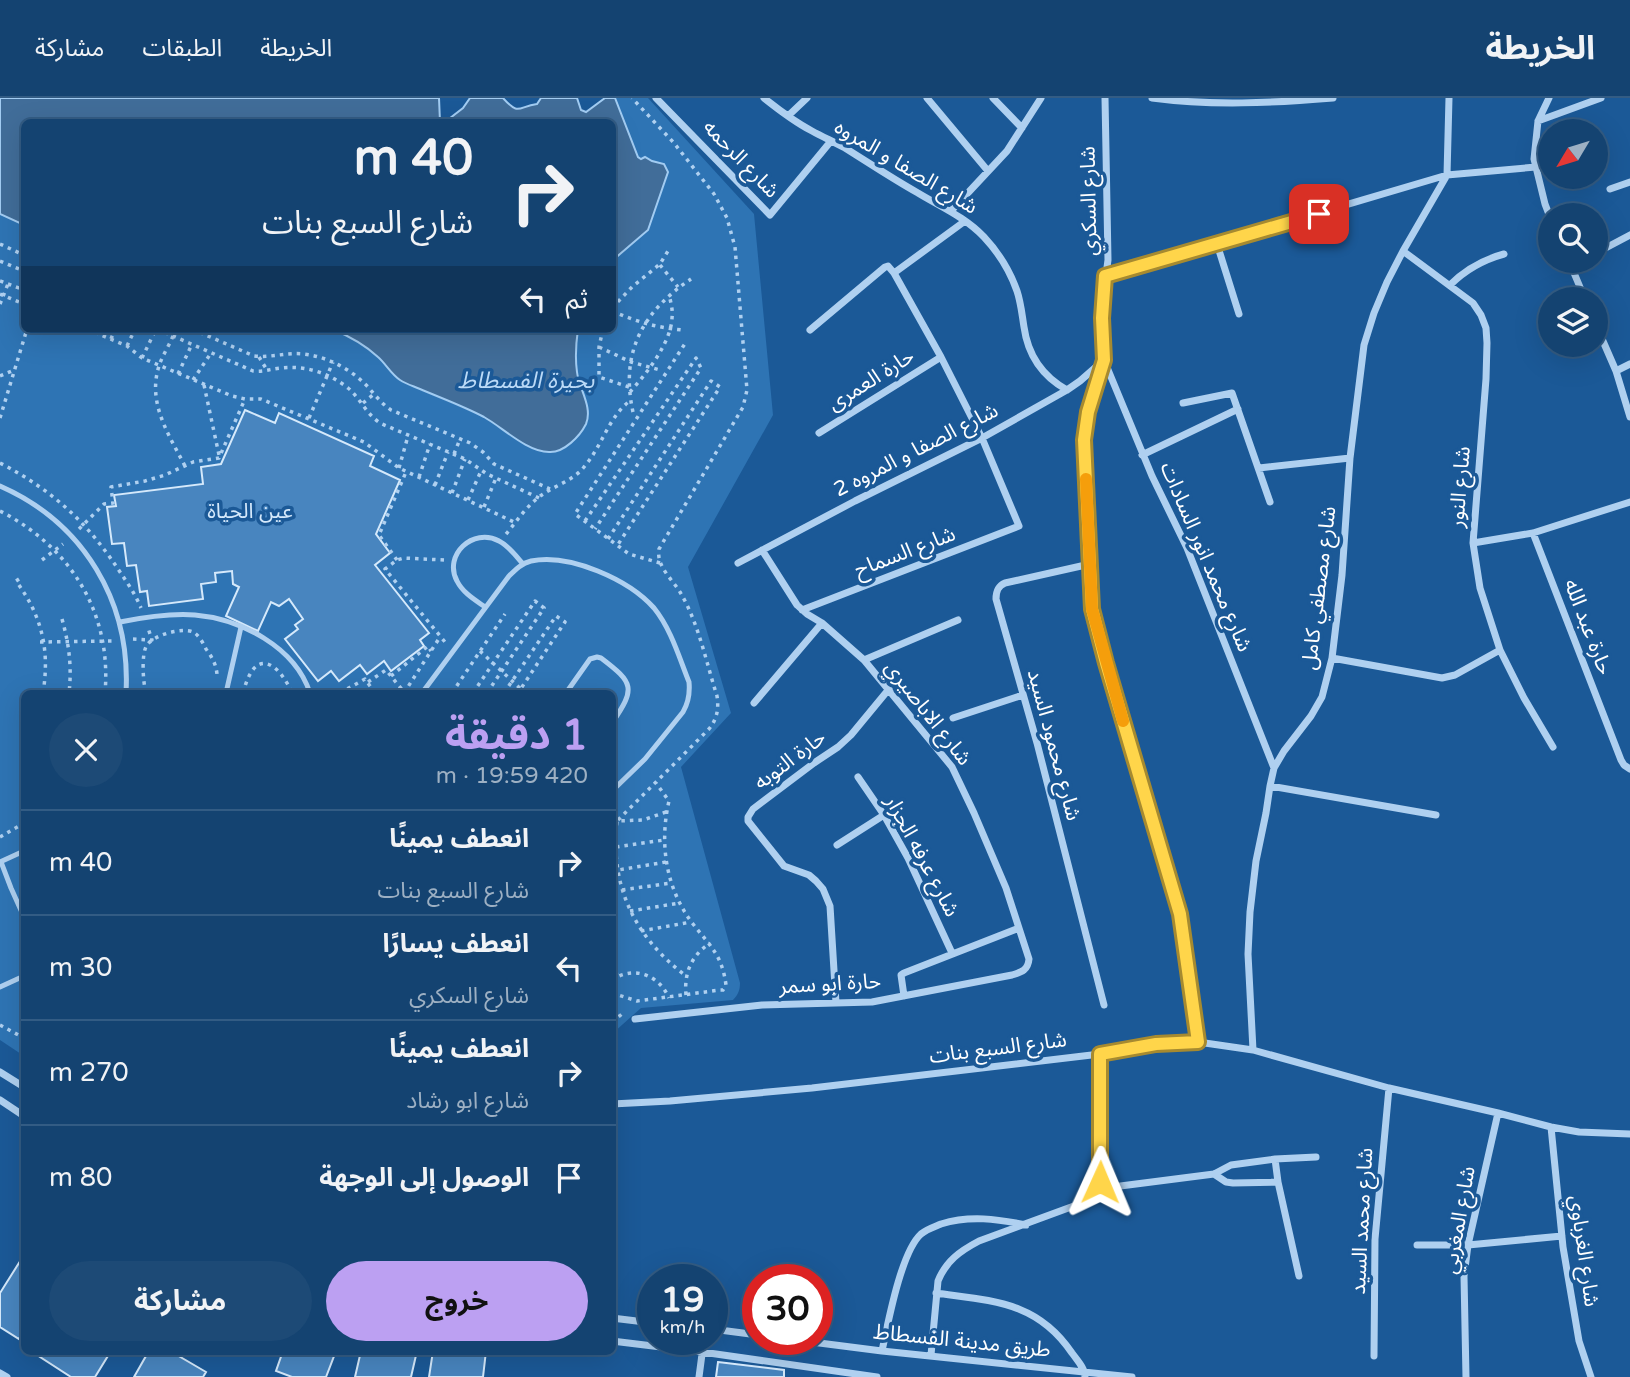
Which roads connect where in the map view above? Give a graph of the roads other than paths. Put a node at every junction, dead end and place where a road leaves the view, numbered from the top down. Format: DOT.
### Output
graph roads {
  1 [pos="656,98"];
  2 [pos="764,98"];
  3 [pos="807,98"];
  4 [pos="927,98"];
  5 [pos="993,98"];
  6 [pos="1041,98"];
  7 [pos="1105,98"];
  8 [pos="1152,98"];
  9 [pos="1333,98"];
  10 [pos="1449,98"];
  11 [pos="1549,98"];
  12 [pos="1601,98"];
  13 [pos="788,116"];
  14 [pos="1539,119"];
  15 [pos="1543,119"];
  16 [pos="1538,121"];
  17 [pos="1022,128"];
  18 [pos="831,141"];
  19 [pos="1536,167"];
  20 [pos="988,171"];
  21 [pos="1447,175"];
  22 [pos="1630,182"];
  23 [pos="1610,188"];
  24 [pos="1545,203"];
  25 [pos="951,211"];
  26 [pos="965,221"];
  27 [pos="1630,235"];
  28 [pos="1217,244"];
  29 [pos="1608,247"];
  30 [pos="1403,251"];
  31 [pos="1504,254"];
  32 [pos="894,273"];
  33 [pos="1105,276"];
  34 [pos="1450,285"];
  35 [pos="1239,314"];
  36 [pos="810,330"];
  37 [pos="1608,353"];
  38 [pos="941,357"];
  39 [pos="1104,360"];
  40 [pos="1630,364"];
  41 [pos="1616,372"];
  42 [pos="1067,390"];
  43 [pos="1183,403"];
  44 [pos="1238,409"];
  45 [pos="1630,417"];
  46 [pos="819,433"];
  47 [pos="982,438"];
  48 [pos="1142,455"];
  49 [pos="1350,458"];
  50 [pos="1259,468"];
  51 [pos="0,486"];
  52 [pos="1270,502"];
  53 [pos="1630,502"];
  54 [pos="1533,534"];
  55 [pos="1473,543"];
  56 [pos="762,550"];
  57 [pos="738,563"];
  58 [pos="523,564"];
  59 [pos="1090,564"];
  60 [pos="485,607"];
  61 [pos="802,610"];
  62 [pos="958,620"];
  63 [pos="120,622"];
  64 [pos="822,623"];
  65 [pos="241,627"];
  66 [pos="1500,650"];
  67 [pos="1332,658"];
  68 [pos="864,660"];
  69 [pos="889,689"];
  70 [pos="126,690"];
  71 [pos="227,690"];
  72 [pos="309,690"];
  73 [pos="424,690"];
  74 [pos="568,690"];
  75 [pos="1023,695"];
  76 [pos="754,703"];
  77 [pos="616,717"];
  78 [pos="953,718"];
  79 [pos="1553,747"];
  80 [pos="1274,768"];
  81 [pos="1630,769"];
  82 [pos="858,777"];
  83 [pos="1270,786"];
  84 [pos="616,787"];
  85 [pos="884,815"];
  86 [pos="1436,815"];
  87 [pos="837,845"];
  88 [pos="21,852"];
  89 [pos="0,862"];
  90 [pos="21,912"];
  91 [pos="1019,928"];
  92 [pos="952,953"];
  93 [pos="1025,970"];
  94 [pos="21,977"];
  95 [pos="0,986"];
  96 [pos="904,996"];
  97 [pos="836,1003"];
  98 [pos="1104,1005"];
  99 [pos="635,1019"];
  100 [pos="1198,1042"];
  101 [pos="1253,1050"];
  102 [pos="1100,1054"];
  103 [pos="0,1072"];
  104 [pos="21,1085"];
  105 [pos="1389,1088"];
  106 [pos="0,1100"];
  107 [pos="616,1104"];
  108 [pos="1499,1112"];
  109 [pos="21,1113"];
  110 [pos="1551,1127"];
  111 [pos="1630,1134"];
  112 [pos="1316,1157"];
  113 [pos="1275,1159"];
  114 [pos="1214,1174"];
  115 [pos="1278,1182"];
  116 [pos="1097,1189"];
  117 [pos="1027,1225"];
  118 [pos="1562,1236"];
  119 [pos="1417,1245"];
  120 [pos="1468,1245"];
  121 [pos="1299,1276"];
  122 [pos="936,1293"];
  123 [pos="616,1318"];
  124 [pos="637,1321"];
  125 [pos="616,1341"];
  126 [pos="637,1344"];
  127 [pos="833,1345"];
  128 [pos="882,1351"];
  129 [pos="702,1355"];
  130 [pos="723,1355"];
  131 [pos="931,1355"];
  132 [pos="1374,1356"];
  133 [pos="0,1373"];
  134 [pos="1085,1374"];
  135 [pos="7,1377"];
  136 [pos="699,1377"];
  137 [pos="877,1377"];
  138 [pos="1132,1377"];
  139 [pos="1466,1377"];
  140 [pos="1591,1377"];
  1 -- 18 [label="street, شارع الرحمه"];
  2 -- 13 [label="street, شارع الصفا و المروه"];
  3 -- 13 [label="street"];
  4 -- 20 [label="street"];
  5 -- 17 [label="street"];
  6 -- 17 [label="street"];
  7 -- 33 [label="street, شارع السكري"];
  8 -- 9 [label="street"];
  10 -- 21 [label="street"];
  11 -- 14 [label="street"];
  12 -- 15 [label="street"];
  13 -- 18 [label="street, شارع الصفا و المروه"];
  16 -- 19 [label="street"];
  17 -- 20 [label="street"];
  18 -- 25 [label="street, شارع الصفا و المروه"];
  19 -- 21 [label="street"];
  19 -- 24 [label="street"];
  20 -- 25 [label="street"];
  21 -- 28 [label="street"];
  21 -- 30 [label="street, شارع مصطفي كامل"];
  22 -- 23 [label="street"];
  25 -- 26 [label="street, شارع الصفا و المروه"];
  26 -- 32 [label="street"];
  26 -- 42 [label="street, شارع الصفا و المروه"];
  27 -- 29 [label="street"];
  28 -- 33 [label="street"];
  28 -- 35 [label="street"];
  30 -- 34 [label="street, شارع النور"];
  30 -- 49 [label="street, شارع مصطفي كامل"];
  31 -- 34 [label="street"];
  32 -- 36 [label="street"];
  32 -- 38 [label="street"];
  33 -- 39 [label="street, شارع السكري"];
  34 -- 55 [label="street, شارع النور"];
  37 -- 41 [label="street"];
  38 -- 46 [label="street, حارة العمرى"];
  38 -- 47 [label="street"];
  39 -- 42 [label="street, شارع الصفا و المروه 2"];
  39 -- 48 [label="street, شارع محمد انور السادات"];
  39 -- 59 [label="street, شارع السكري"];
  40 -- 41 [label="street"];
  41 -- 45 [label="street"];
  42 -- 47 [label="street, شارع الصفا و المروه 2"];
  43 -- 44 [label="street"];
  44 -- 48 [label="street"];
  44 -- 50 [label="street"];
  47 -- 56 [label="street, شارع الصفا و المروه 2"];
  47 -- 61 [label="street, شارع السماح"];
  48 -- 80 [label="street, شارع محمد انور السادات"];
  49 -- 50 [label="street"];
  49 -- 67 [label="street, شارع مصطفي كامل"];
  50 -- 52 [label="street"];
  51 -- 63 [label="lane"];
  53 -- 54 [label="street"];
  54 -- 55 [label="street"];
  54 -- 81 [label="street, حارة عبد الله"];
  55 -- 66 [label="street, شارع النور"];
  56 -- 57 [label="street, شارع الصفا و المروه 2"];
  56 -- 61 [label="street, شارع الاباصيري"];
  58 -- 60 [label="lane"];
  58 -- 60 [label="lane"];
  58 -- 84 [label="lane"];
  59 -- 75 [label="street, شارع محمود السيد"];
  59 -- 100 [label="street, شارع السكري"];
  60 -- 73 [label="lane"];
  61 -- 64 [label="street, شارع الاباصيري"];
  62 -- 68 [label="street"];
  63 -- 65 [label="lane"];
  63 -- 70 [label="lane"];
  64 -- 68 [label="street, شارع الاباصيري"];
  64 -- 76 [label="street"];
  65 -- 71 [label="lane"];
  65 -- 72 [label="lane"];
  66 -- 67 [label="street"];
  66 -- 79 [label="street, شارع النور"];
  67 -- 80 [label="street, شارع مصطفي كامل"];
  68 -- 69 [label="street, شارع الاباصيري"];
  69 -- 91 [label="street, شارع الاباصيري"];
  69 -- 97 [label="street, حارة التوبه"];
  74 -- 77 [label="lane"];
  75 -- 78 [label="street"];
  75 -- 98 [label="street, شارع محمود السيد"];
  80 -- 83 [label="street, شارع مصطفي كامل"];
  82 -- 85 [label="street, شارع عرفه الجزار"];
  83 -- 86 [label="street"];
  83 -- 101 [label="street, شارع مصطفي كامل"];
  85 -- 87 [label="street"];
  85 -- 92 [label="street, شارع عرفه الجزار"];
  88 -- 89 [label="lane"];
  89 -- 90 [label="lane"];
  91 -- 92 [label="street"];
  91 -- 93 [label="street, شارع الاباصيري"];
  92 -- 96 [label="street"];
  93 -- 96 [label="street, حارة ابو سمر"];
  94 -- 95 [label="lane"];
  96 -- 97 [label="street, حارة ابو سمر"];
  97 -- 99 [label="street, حارة ابو سمر"];
  100 -- 101 [label="street, شارع السبع بنات"];
  100 -- 102 [label="street, شارع السبع بنات"];
  101 -- 105 [label="street, شارع السبع بنات"];
  102 -- 107 [label="street, شارع السبع بنات"];
  102 -- 116 [label="street"];
  103 -- 104 [label="street"];
  105 -- 108 [label="street, شارع السبع بنات"];
  105 -- 132 [label="street, شارع محمد السيد"];
  106 -- 109 [label="street"];
  108 -- 110 [label="street, شارع السبع بنات"];
  108 -- 120 [label="street, شارع المغربي"];
  110 -- 111 [label="street, شارع السبع بنات"];
  110 -- 118 [label="street, شارع الغرباوي"];
  112 -- 113 [label="street"];
  113 -- 114 [label="street"];
  113 -- 115 [label="street"];
  114 -- 115 [label="street"];
  114 -- 116 [label="street"];
  115 -- 121 [label="street"];
  116 -- 117 [label="street"];
  117 -- 122 [label="street"];
  117 -- 128 [label="street"];
  118 -- 120 [label="street"];
  118 -- 140 [label="street, شارع الغرباوي"];
  119 -- 120 [label="street"];
  120 -- 139 [label="street, شارع المغربي"];
  122 -- 131 [label="street"];
  122 -- 134 [label="street"];
  123 -- 124 [label="street"];
  125 -- 126 [label="street"];
  127 -- 128 [label="street, طريق مدينة الفسطاط"];
  128 -- 131 [label="street, طريق مدينة الفسطاط"];
  129 -- 136 [label="street"];
  130 -- 137 [label="street"];
  131 -- 134 [label="street, طريق مدينة الفسطاط"];
  133 -- 135 [label="street"];
  134 -- 138 [label="street, طريق مدينة الفسطاط"];
}
